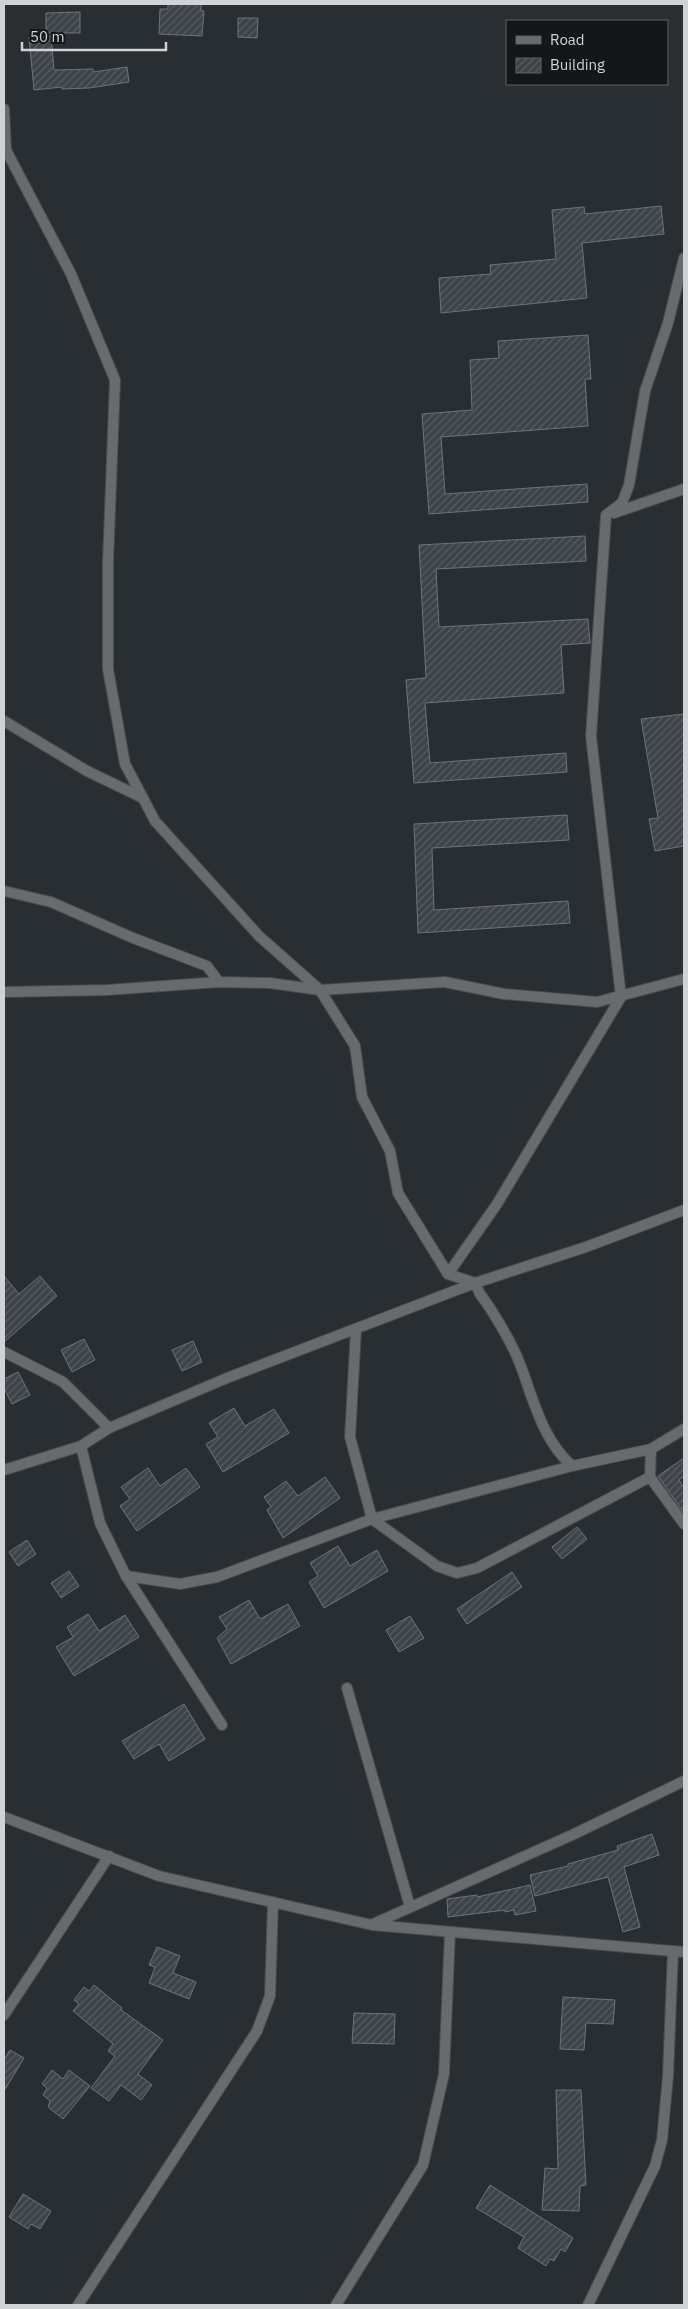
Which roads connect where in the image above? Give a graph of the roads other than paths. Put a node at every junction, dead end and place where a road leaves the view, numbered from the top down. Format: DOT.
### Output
graph roads {
  1 [pos="4,110"];
  2 [pos="5,150"];
  3 [pos="684,258"];
  4 [pos="684,489"];
  5 [pos="606,515"];
  6 [pos="4,721"];
  7 [pos="143,798"];
  8 [pos="4,891"];
  9 [pos="684,979"];
  10 [pos="219,982"];
  11 [pos="320,990"];
  12 [pos="4,992"];
  13 [pos="621,997"];
  14 [pos="684,1210"];
  15 [pos="448,1274"];
  16 [pos="475,1283"];
  17 [pos="356,1329"];
  18 [pos="4,1352"];
  19 [pos="109,1428"];
  20 [pos="684,1429"];
  21 [pos="81,1446"];
  22 [pos="651,1449"];
  23 [pos="572,1466"];
  24 [pos="4,1470"];
  25 [pos="650,1477"];
  26 [pos="372,1519"];
  27 [pos="684,1524"];
  28 [pos="126,1576"];
  29 [pos="347,1688"];
  30 [pos="222,1725"];
  31 [pos="684,1781"];
  32 [pos="4,1817"];
  33 [pos="109,1856"];
  34 [pos="273,1902"];
  35 [pos="410,1907"];
  36 [pos="372,1925"];
  37 [pos="450,1932"];
  38 [pos="672,1951"];
  39 [pos="684,1952"];
  40 [pos="4,2015"];
  41 [pos="78,2305"];
  42 [pos="336,2305"];
  43 [pos="588,2305"];
  1 -- 2 [label="street"];
  2 -- 7 [label="street"];
  3 -- 5 [label="street"];
  4 -- 5 [label="street"];
  5 -- 13 [label="street"];
  6 -- 7 [label="street"];
  7 -- 11 [label="street"];
  8 -- 10 [label="street"];
  9 -- 13 [label="street"];
  10 -- 11 [label="street"];
  10 -- 12 [label="street"];
  11 -- 13 [label="street"];
  11 -- 15 [label="street"];
  13 -- 15 [label="street"];
  14 -- 16 [label="street"];
  15 -- 16 [label="street"];
  16 -- 17 [label="street"];
  16 -- 23 [label="street"];
  17 -- 19 [label="street"];
  17 -- 26 [label="street"];
  18 -- 19 [label="street"];
  19 -- 21 [label="street"];
  20 -- 22 [label="street"];
  21 -- 24 [label="street"];
  21 -- 28 [label="street"];
  22 -- 23 [label="street"];
  22 -- 25 [label="street"];
  23 -- 26 [label="street"];
  25 -- 26 [label="street"];
  25 -- 27 [label="street"];
  26 -- 28 [label="street"];
  28 -- 30 [label="street"];
  29 -- 35 [label="street"];
  31 -- 35 [label="street"];
  32 -- 33 [label="street"];
  33 -- 34 [label="street"];
  33 -- 40 [label="street"];
  34 -- 36 [label="street"];
  34 -- 41 [label="street"];
  35 -- 36 [label="street"];
  36 -- 37 [label="street"];
  37 -- 38 [label="street"];
  37 -- 42 [label="street"];
  38 -- 39 [label="street"];
  38 -- 43 [label="street"];
}
